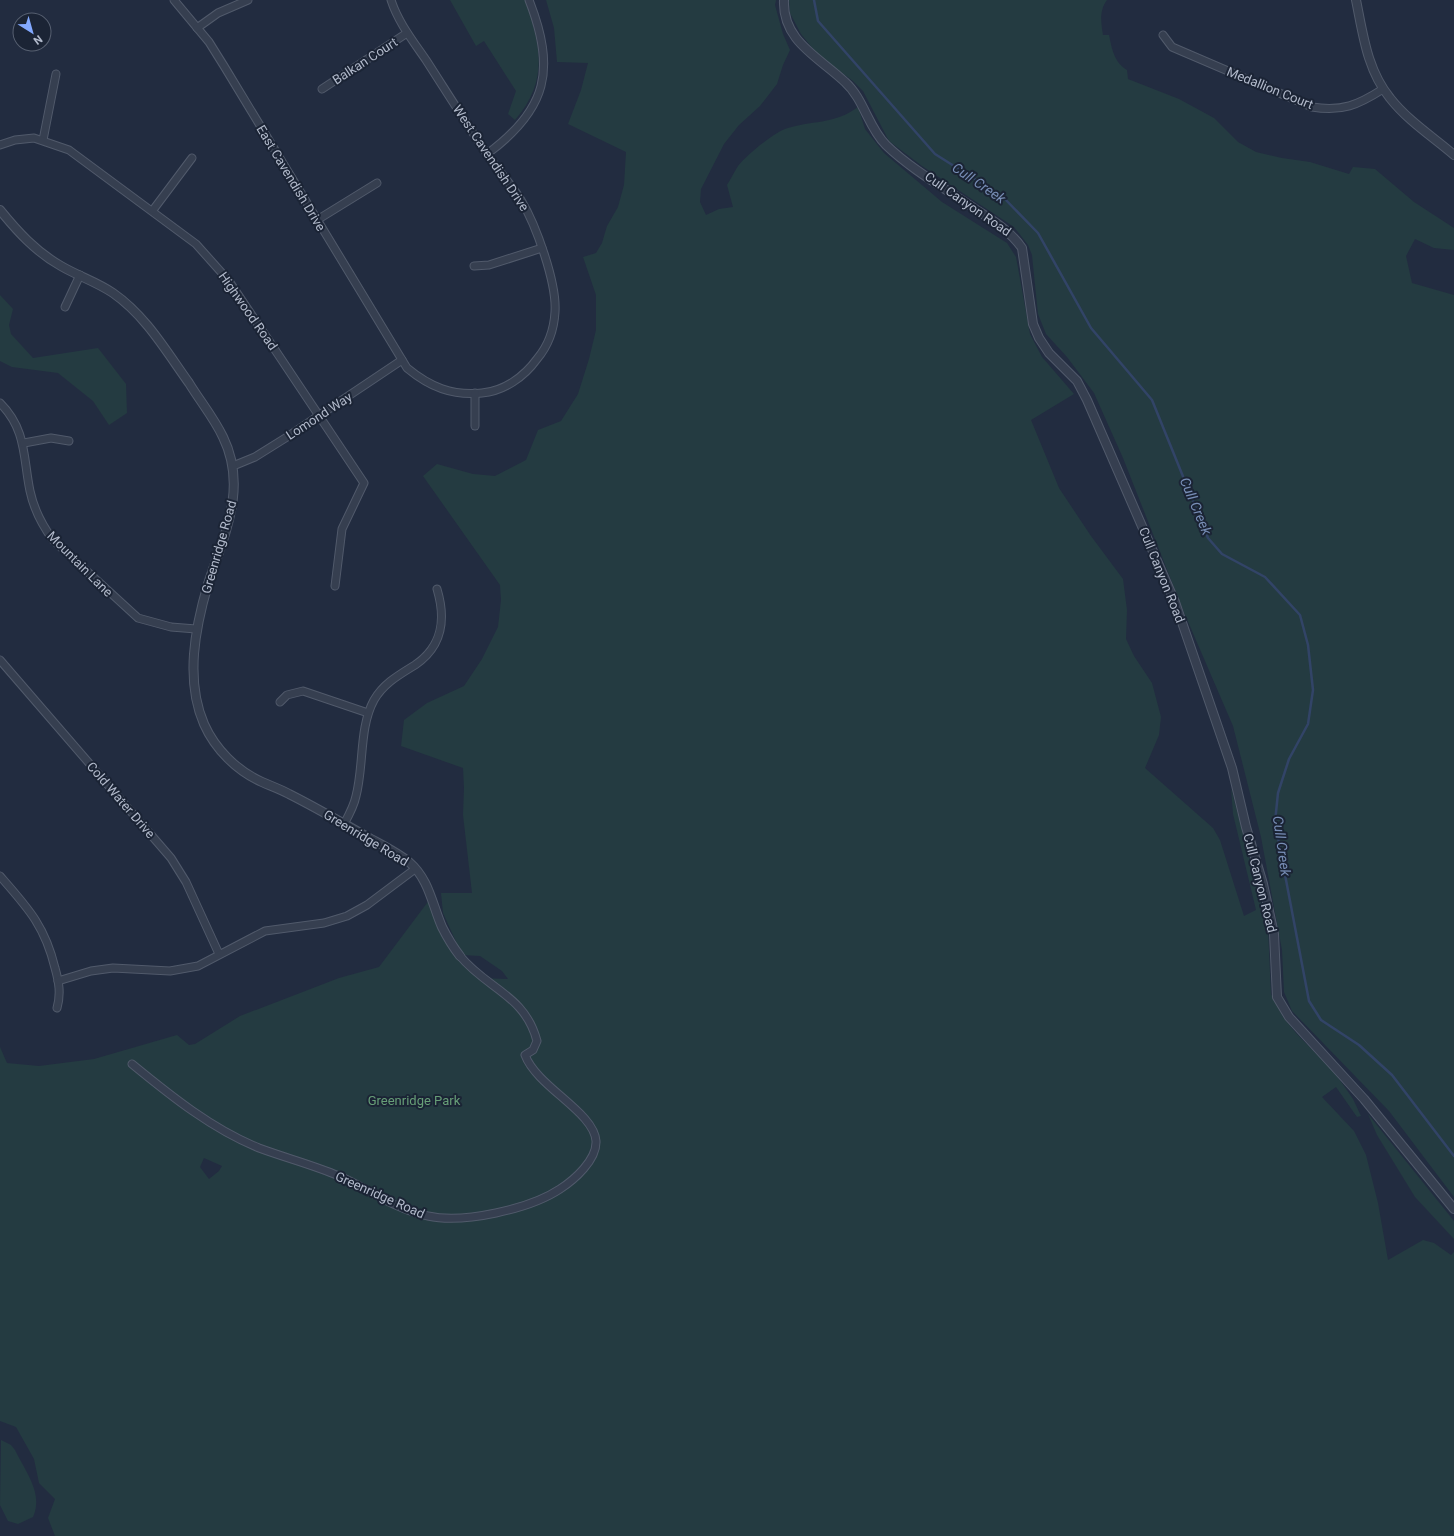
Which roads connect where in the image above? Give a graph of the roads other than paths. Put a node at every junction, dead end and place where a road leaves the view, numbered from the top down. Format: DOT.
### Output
graph roads {
  1 [pos="174,0"];
  2 [pos="248,0"];
  3 [pos="392,0"];
  4 [pos="529,0"];
  5 [pos="784,0"];
  6 [pos="1356,0"];
  7 [pos="197,28"];
  8 [pos="408,32"];
  9 [pos="1163,35"];
  10 [pos="56,74"];
  11 [pos="322,89"];
  12 [pos="1383,89"];
  13 [pos="44,140"];
  14 [pos="0,145"];
  15 [pos="487,154"];
  16 [pos="1454,155"];
  17 [pos="192,158"];
  18 [pos="377,183"];
  19 [pos="0,210"];
  20 [pos="152,210"];
  21 [pos="317,220"];
  22 [pos="542,248"];
  23 [pos="474,266"];
  24 [pos="80,275"];
  25 [pos="65,307"];
  26 [pos="402,360"];
  27 [pos="475,394"];
  28 [pos="0,403"];
  29 [pos="319,416"];
  30 [pos="475,426"];
  31 [pos="69,441"];
  32 [pos="24,443"];
  33 [pos="233,466"];
  34 [pos="335,586"];
  35 [pos="437,589"];
  36 [pos="196,629"];
  37 [pos="0,660"];
  38 [pos="280,702"];
  39 [pos="368,713"];
  40 [pos="344,824"];
  41 [pos="415,869"];
  42 [pos="0,876"];
  43 [pos="219,954"];
  44 [pos="460,956"];
  45 [pos="58,981"];
  46 [pos="57,1008"];
  47 [pos="132,1064"];
  48 [pos="1454,1209"];
  1 -- 7 [label="street, East Cavendish Drive"];
  2 -- 7 [label="street"];
  3 -- 8 [label="street, West Cavendish Drive"];
  4 -- 15 [label="street"];
  5 -- 48 [label="street, Cull Canyon Road"];
  6 -- 12 [label="street"];
  7 -- 21 [label="street, East Cavendish Drive"];
  8 -- 11 [label="street, Balkan Court"];
  8 -- 15 [label="street, West Cavendish Drive"];
  9 -- 12 [label="street, Medallion Court"];
  10 -- 13 [label="street"];
  12 -- 16 [label="street"];
  13 -- 14 [label="street, Highwood Road"];
  13 -- 20 [label="street, Highwood Road"];
  15 -- 22 [label="street, West Cavendish Drive"];
  17 -- 20 [label="street"];
  18 -- 21 [label="street"];
  19 -- 24 [label="street, Greenridge Road"];
  20 -- 29 [label="street, Highwood Road"];
  21 -- 26 [label="street, East Cavendish Drive"];
  22 -- 23 [label="street"];
  22 -- 27 [label="street, West Cavendish Drive"];
  24 -- 25 [label="street"];
  24 -- 33 [label="street, Greenridge Road"];
  26 -- 27 [label="street, West Cavendish Drive"];
  26 -- 29 [label="street, Lomond Way"];
  27 -- 30 [label="street"];
  28 -- 32 [label="street, Mountain Lane"];
  29 -- 33 [label="street, Lomond Way"];
  29 -- 34 [label="street, Highwood Road"];
  31 -- 32 [label="street"];
  32 -- 36 [label="street, Mountain Lane"];
  33 -- 36 [label="street, Greenridge Road"];
  35 -- 39 [label="street"];
  36 -- 40 [label="street, Greenridge Road"];
  37 -- 43 [label="street, Cold Water Drive"];
  38 -- 39 [label="street"];
  39 -- 40 [label="street"];
  40 -- 41 [label="street, Greenridge Road"];
  41 -- 43 [label="street"];
  41 -- 44 [label="street, Greenridge Road"];
  42 -- 45 [label="street"];
  43 -- 45 [label="street"];
  44 -- 47 [label="street, Greenridge Road"];
  45 -- 46 [label="street"];
}
